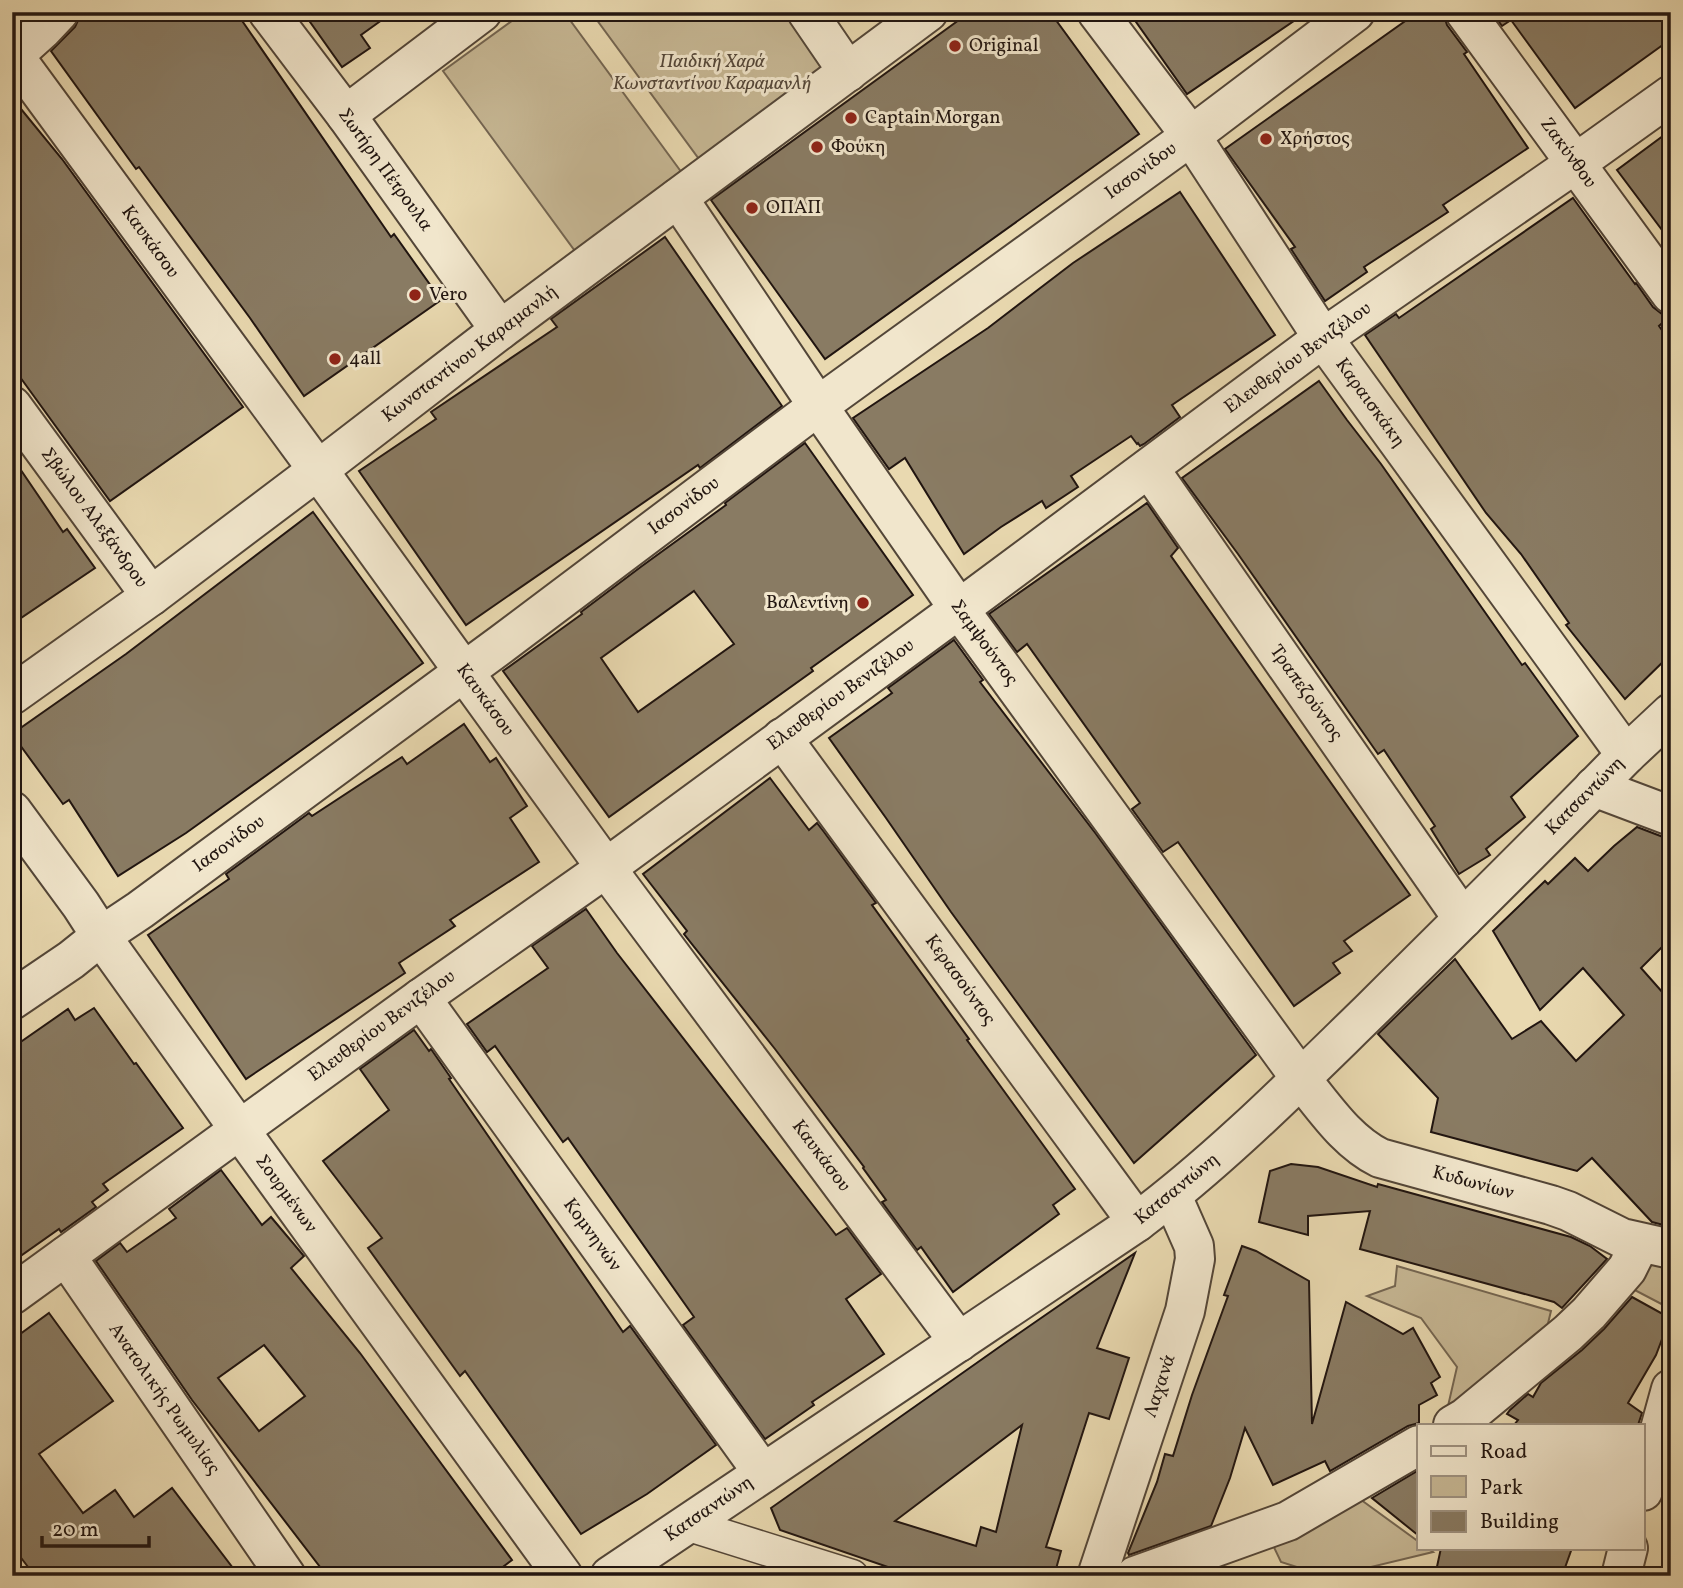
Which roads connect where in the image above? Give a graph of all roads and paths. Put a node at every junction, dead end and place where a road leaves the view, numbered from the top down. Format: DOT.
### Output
graph roads {
  1 [pos="59,12"];
  2 [pos="268,12"];
  3 [pos="482,12"];
  4 [pos="807,12"];
  5 [pos="928,12"];
  6 [pos="1097,12"];
  7 [pos="1355,12"];
  8 [pos="1465,12"];
  9 [pos="13,56"];
  10 [pos="848,72"];
  11 [pos="1671,95"];
  12 [pos="346,115"];
  13 [pos="1191,136"];
  14 [pos="1576,163"];
  15 [pos="678,198"];
  16 [pos="1671,294"];
  17 [pos="499,330"];
  18 [pos="1323,338"];
  19 [pos="818,405"];
  20 [pos="12,406"];
  21 [pos="1149,468"];
  22 [pos="318,470"];
  23 [pos="151,596"];
  24 [pos="959,609"];
  25 [pos="464,671"];
  26 [pos="12,695"];
  27 [pos="1671,713"];
  28 [pos="782,738"];
  29 [pos="1626,755"];
  30 [pos="1594,787"];
  31 [pos="12,811"];
  32 [pos="1671,816"];
  33 [pos="606,868"];
  34 [pos="1463,919"];
  35 [pos="101,936"];
  36 [pos="421,998"];
  37 [pos="12,1000"];
  38 [pos="1301,1079"];
  39 [pos="239,1129"];
  40 [pos="1172,1195"];
  41 [pos="1137,1222"];
  42 [pos="1655,1246"];
  43 [pos="66,1256"];
  44 [pos="12,1295"];
  45 [pos="959,1342"];
  46 [pos="1671,1390"];
  47 [pos="1455,1424"];
  48 [pos="1417,1446"];
  49 [pos="764,1473"];
  50 [pos="1671,1479"];
  51 [pos="1644,1487"];
  52 [pos="1644,1501"];
  53 [pos="686,1524"];
  54 [pos="1628,1550"];
  55 [pos="286,1576"];
  56 [pos="563,1576"];
  57 [pos="610,1576"];
  58 [pos="852,1576"];
  59 [pos="1097,1576"];
  60 [pos="1135,1576"];
  61 [pos="1621,1576"];
  1 -- 9 [label="street"];
  2 -- 12 [label="street, Σωτήρη Πέτρουλα"];
  3 -- 12 [label="street"];
  4 -- 10 [label="street"];
  5 -- 10 [label="street, Κωνσταντίνου Καραμανλή"];
  6 -- 13 [label="street, Καραισκάκη"];
  7 -- 13 [label="street, Ιασoνίδου"];
  8 -- 14 [label="street, Ζακύνθου"];
  9 -- 22 [label="street, Καυκάσου"];
  10 -- 15 [label="street, Κωνσταντίνου Καραμανλή"];
  11 -- 14 [label="street, Ελευθερίου Βενιζέλου"];
  12 -- 17 [label="street, Σωτήρη Πέτρουλα"];
  13 -- 18 [label="street, Καραισκάκη"];
  13 -- 19 [label="street, Ιασoνίδου"];
  14 -- 16 [label="street, Ζακύνθου"];
  14 -- 18 [label="street, Ελευθερίου Βενιζέλου"];
  15 -- 17 [label="street, Κωνσταντίνου Καραμανλή"];
  15 -- 19 [label="street, Σαμψούντος"];
  17 -- 22 [label="street, Κωνσταντίνου Καραμανλή"];
  18 -- 21 [label="street, Ελευθερίου Βενιζέλου"];
  18 -- 29 [label="street, Καραισκάκη"];
  19 -- 24 [label="street, Σαμψούντος"];
  19 -- 25 [label="street, Ιασoνίδου"];
  20 -- 23 [label="street, Σβώλου Αλεξάνδρου"];
  21 -- 24 [label="street, Ελευθερίου Βενιζέλου"];
  21 -- 34 [label="street, Τραπεζούντος"];
  22 -- 23 [label="street, Κωνσταντίνου Καραμανλή"];
  22 -- 25 [label="street, Καυκάσου"];
  23 -- 26 [label="street, Κωνσταντίνου Καραμανλή"];
  24 -- 28 [label="street, Ελευθερίου Βενιζέλου"];
  24 -- 38 [label="street, Σαμψούντος"];
  25 -- 33 [label="street, Καυκάσου"];
  25 -- 35 [label="street, Ιασoνίδου"];
  27 -- 29 [label="street, Κατσαντώνη"];
  28 -- 33 [label="street, Ελευθερίου Βενιζέλου"];
  28 -- 41 [label="street, Κερασούντος"];
  29 -- 30 [label="street, Κατσαντώνη"];
  30 -- 32 [label="street"];
  30 -- 34 [label="street, Κατσαντώνη"];
  31 -- 35 [label="street, Σουρμένων"];
  33 -- 36 [label="street, Ελευθερίου Βενιζέλου"];
  33 -- 45 [label="street, Καυκάσου"];
  34 -- 38 [label="street, Κατσαντώνη"];
  35 -- 37 [label="street, Ιασoνίδου"];
  35 -- 39 [label="street, Σουρμένων"];
  36 -- 39 [label="street, Ελευθερίου Βενιζέλου"];
  36 -- 49 [label="street, Κομνηνών"];
  38 -- 40 [label="street, Κατσαντώνη"];
  38 -- 42 [label="street, Κυδωνίων"];
  39 -- 43 [label="street, Ελευθερίου Βενιζέλου"];
  39 -- 56 [label="street, Σουρμένων"];
  40 -- 41 [label="street, Κατσαντώνη"];
  40 -- 59 [label="street, Λαχανά"];
  41 -- 45 [label="street, Κατσαντώνη"];
  42 -- 47 [label="street"];
  43 -- 44 [label="street, Ελευθερίου Βενιζέλου"];
  43 -- 55 [label="street, Ανατολικής Ρωμυλίας"];
  45 -- 49 [label="street, Κατσαντώνη"];
  46 -- 51 [label="street"];
  48 -- 60 [label="street"];
  49 -- 53 [label="street, Κατσαντώνη"];
  50 -- 52 [label="street"];
  53 -- 57 [label="street, Κατσαντώνη"];
  53 -- 58 [label="street"];
  54 -- 61 [label="street"];
}
